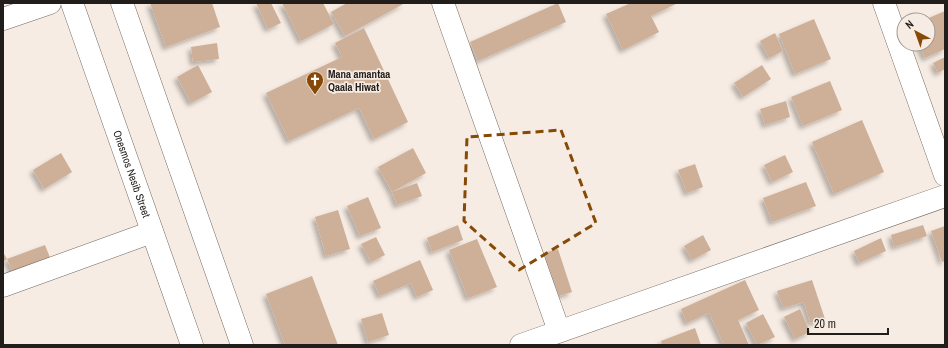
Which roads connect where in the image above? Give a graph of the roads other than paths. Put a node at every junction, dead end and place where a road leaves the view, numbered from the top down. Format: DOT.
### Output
graph roads {
  1 [pos="50,3"];
  2 [pos="72,3"];
  3 [pos="122,3"];
  4 [pos="443,3"];
  5 [pos="884,3"];
  6 [pos="3,19"];
  7 [pos="945,175"];
  8 [pos="945,196"];
  9 [pos="152,232"];
  10 [pos="3,286"];
  11 [pos="559,331"];
  12 [pos="192,345"];
  13 [pos="242,345"];
  14 [pos="521,345"];
  1 -- 6 [label="street"];
  2 -- 9 [label="street, Onesmos Nesib Street"];
  3 -- 13 [label="street"];
  4 -- 11 [label="street"];
  5 -- 7 [label="street"];
  8 -- 11 [label="street"];
  9 -- 10 [label="street"];
  9 -- 12 [label="street, Onesmos Nesib Street"];
  11 -- 14 [label="street"];
}
